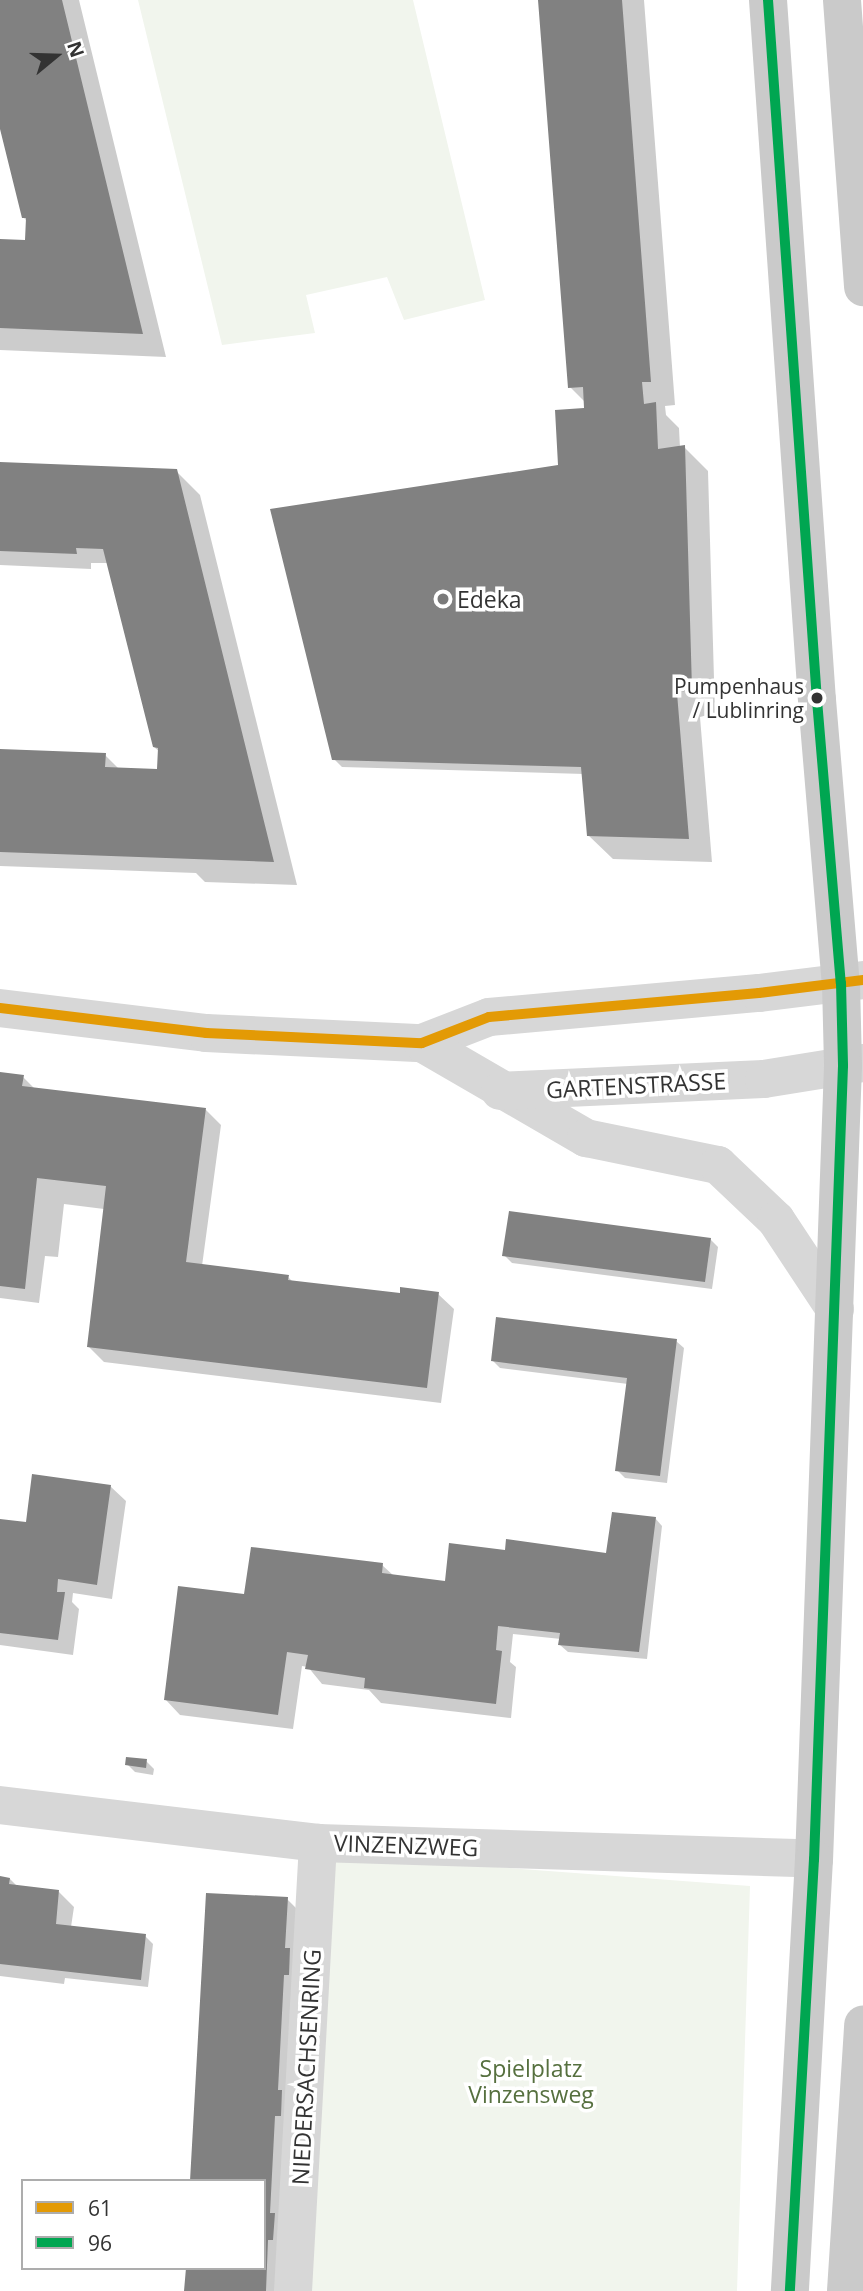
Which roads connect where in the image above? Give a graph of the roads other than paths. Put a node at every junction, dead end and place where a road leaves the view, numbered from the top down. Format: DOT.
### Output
graph roads {
  1 [pos="768,0"];
  2 [pos="842,0"];
  3 [pos="858,165"];
  4 [pos="863,287"];
  5 [pos="852,981"];
  6 [pos="0,1009"];
  7 [pos="422,1043"];
  8 [pos="853,1065"];
  9 [pos="500,1091"];
  10 [pos="835,1309"];
  11 [pos="0,1805"];
  12 [pos="318,1843"];
  13 [pos="814,1859"];
  14 [pos="863,2025"];
  15 [pos="860,2129"];
  16 [pos="293,2291"];
  17 [pos="790,2291"];
  18 [pos="846,2291"];
  1 -- 5 [label="main road"];
  2 -- 3 [label="main road"];
  3 -- 4 [label="main road"];
  5 -- 7 [label="street"];
  5 -- 8 [label="main road"];
  6 -- 7 [label="street"];
  7 -- 9 [label="street"];
  8 -- 9 [label="street, GARTENSTRASSE"];
  8 -- 10 [label="main road"];
  9 -- 10 [label="street"];
  10 -- 13 [label="main road"];
  11 -- 12 [label="street, VINZENZWEG"];
  12 -- 13 [label="street, VINZENZWEG"];
  12 -- 16 [label="street, NIEDERSACHSENRING"];
  13 -- 17 [label="main road"];
  14 -- 15 [label="main road"];
  15 -- 18 [label="main road"];
}
